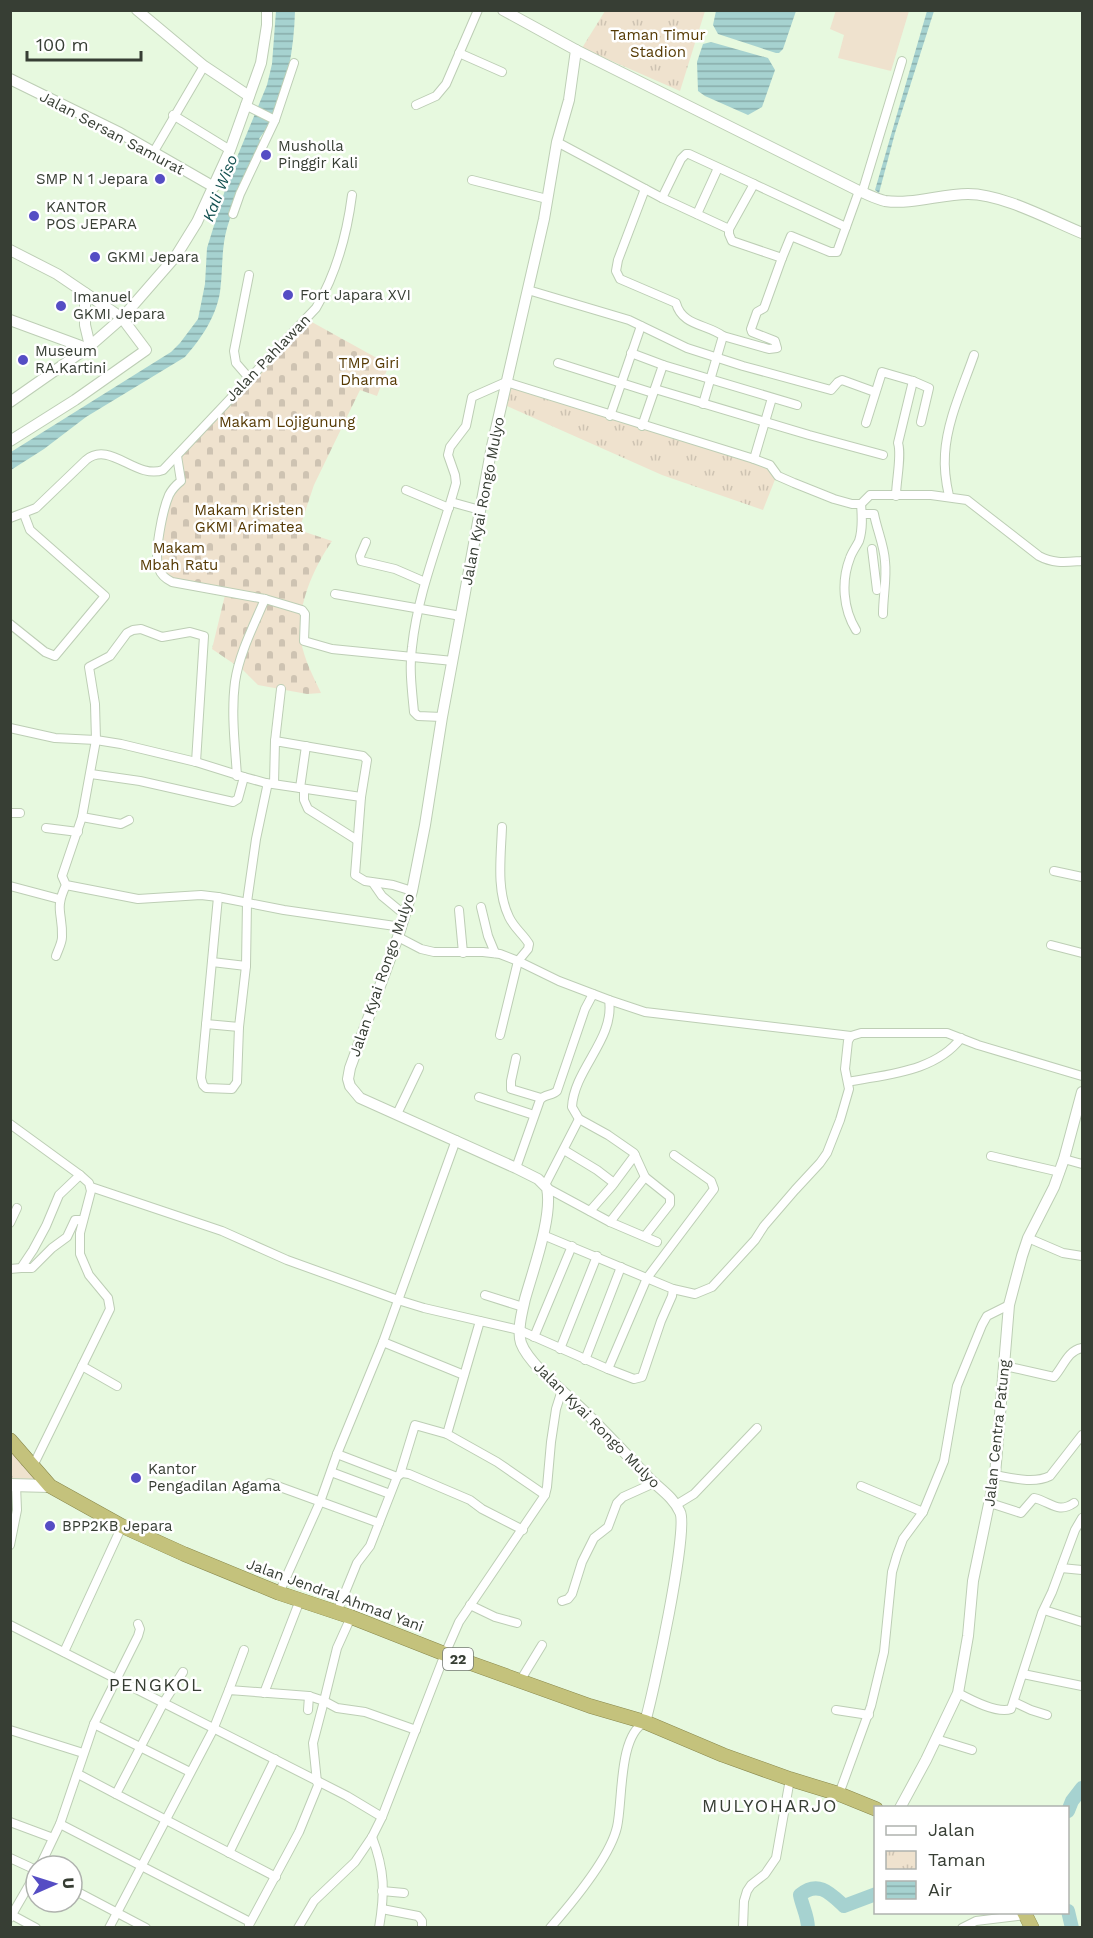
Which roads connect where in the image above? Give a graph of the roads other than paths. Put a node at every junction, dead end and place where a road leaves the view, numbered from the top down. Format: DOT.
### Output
graph roads {
  1 [pos="136,10"];
  2 [pos="267,10"];
  3 [pos="478,10"];
  4 [pos="503,10"];
  5 [pos="576,50"];
  6 [pos="459,53"];
  7 [pos="902,61"];
  8 [pos="294,63"];
  9 [pos="204,66"];
  10 [pos="502,72"];
  11 [pos="10,79"];
  12 [pos="250,104"];
  13 [pos="416,105"];
  14 [pos="173,116"];
  15 [pos="274,119"];
  16 [pos="557,142"];
  17 [pos="230,150"];
  18 [pos="153,153"];
  19 [pos="718,168"];
  20 [pos="472,180"];
  21 [pos="754,184"];
  22 [pos="214,188"];
  23 [pos="645,189"];
  24 [pos="860,192"];
  25 [pos="352,195"];
  26 [pos="662,198"];
  27 [pos="547,199"];
  28 [pos="697,213"];
  29 [pos="232,214"];
  30 [pos="846,227"];
  31 [pos="729,229"];
  32 [pos="1083,233"];
  33 [pos="10,250"];
  34 [pos="782,258"];
  35 [pos="249,275"];
  36 [pos="528,290"];
  37 [pos="85,293"];
  38 [pos="122,318"];
  39 [pos="10,321"];
  40 [pos="641,326"];
  41 [pos="723,336"];
  42 [pos="88,347"];
  43 [pos="631,353"];
  44 [pos="974,355"];
  45 [pos="717,357"];
  46 [pos="558,363"];
  47 [pos="663,365"];
  48 [pos="249,378"];
  49 [pos="711,380"];
  50 [pos="913,381"];
  51 [pos="506,382"];
  52 [pos="622,384"];
  53 [pos="654,391"];
  54 [pos="876,392"];
  55 [pos="772,398"];
  56 [pos="10,402"];
  57 [pos="703,404"];
  58 [pos="797,405"];
  59 [pos="610,416"];
  60 [pos="766,421"];
  61 [pos="921,422"];
  62 [pos="866,423"];
  63 [pos="642,426"];
  64 [pos="10,441"];
  65 [pos="883,455"];
  66 [pos="177,456"];
  67 [pos="754,459"];
  68 [pos="406,490"];
  69 [pos="896,496"];
  70 [pos="949,496"];
  71 [pos="861,504"];
  72 [pos="450,505"];
  73 [pos="480,510"];
  74 [pos="24,514"];
  75 [pos="862,514"];
  76 [pos="10,518"];
  77 [pos="366,542"];
  78 [pos="872,549"];
  79 [pos="1083,561"];
  80 [pos="425,582"];
  81 [pos="877,590"];
  82 [pos="335,594"];
  83 [pos="265,598"];
  84 [pos="419,607"];
  85 [pos="884,614"];
  86 [pos="461,616"];
  87 [pos="10,624"];
  88 [pos="856,630"];
  89 [pos="411,655"];
  90 [pos="453,661"];
  91 [pos="281,689"];
  92 [pos="442,717"];
  93 [pos="10,728"];
  94 [pos="96,740"];
  95 [pos="275,741"];
  96 [pos="306,746"];
  97 [pos="196,762"];
  98 [pos="91,774"];
  99 [pos="240,776"];
  100 [pos="270,783"];
  101 [pos="302,788"];
  102 [pos="362,797"];
  103 [pos="82,817"];
  104 [pos="129,820"];
  105 [pos="502,826"];
  106 [pos="46,828"];
  107 [pos="78,832"];
  108 [pos="357,840"];
  109 [pos="1054,872"];
  110 [pos="1083,877"];
  111 [pos="373,882"];
  112 [pos="66,885"];
  113 [pos="10,886"];
  114 [pos="412,891"];
  115 [pos="218,897"];
  116 [pos="59,898"];
  117 [pos="247,902"];
  118 [pos="481,908"];
  119 [pos="459,910"];
  120 [pos="405,915"];
  121 [pos="400,932"];
  122 [pos="1052,945"];
  123 [pos="463,952"];
  124 [pos="495,953"];
  125 [pos="1083,953"];
  126 [pos="56,956"];
  127 [pos="518,961"];
  128 [pos="212,962"];
  129 [pos="246,966"];
  130 [pos="593,994"];
  131 [pos="609,1000"];
  132 [pos="206,1024"];
  133 [pos="239,1027"];
  134 [pos="500,1035"];
  135 [pos="850,1036"];
  136 [pos="961,1038"];
  137 [pos="516,1058"];
  138 [pos="419,1068"];
  139 [pos="1083,1076"];
  140 [pos="848,1082"];
  141 [pos="1083,1092"];
  142 [pos="479,1097"];
  143 [pos="541,1098"];
  144 [pos="397,1114"];
  145 [pos="534,1115"];
  146 [pos="579,1119"];
  147 [pos="10,1124"];
  148 [pos="456,1140"];
  149 [pos="564,1150"];
  150 [pos="635,1155"];
  151 [pos="674,1155"];
  152 [pos="991,1156"];
  153 [pos="1065,1158"];
  154 [pos="1083,1164"];
  155 [pos="516,1168"];
  156 [pos="1060,1172"];
  157 [pos="80,1175"];
  158 [pos="645,1177"];
  159 [pos="614,1183"];
  160 [pos="546,1186"];
  161 [pos="91,1187"];
  162 [pos="17,1208"];
  163 [pos="590,1211"];
  164 [pos="83,1220"];
  165 [pos="610,1222"];
  166 [pos="10,1223"];
  167 [pos="543,1235"];
  168 [pos="645,1236"];
  169 [pos="1028,1238"];
  170 [pos="657,1242"];
  171 [pos="572,1246"];
  172 [pos="597,1256"];
  173 [pos="1083,1256"];
  174 [pos="621,1267"];
  175 [pos="21,1268"];
  176 [pos="10,1269"];
  177 [pos="647,1278"];
  178 [pos="673,1289"];
  179 [pos="485,1295"];
  180 [pos="398,1300"];
  181 [pos="1009,1305"];
  182 [pos="523,1307"];
  183 [pos="480,1321"];
  184 [pos="519,1330"];
  185 [pos="534,1337"];
  186 [pos="383,1342"];
  187 [pos="1083,1348"];
  188 [pos="560,1349"];
  189 [pos="585,1360"];
  190 [pos="82,1366"];
  191 [pos="1005,1366"];
  192 [pos="608,1369"];
  193 [pos="464,1375"];
  194 [pos="117,1386"];
  195 [pos="562,1390"];
  196 [pos="757,1428"];
  197 [pos="447,1434"];
  198 [pos="1083,1435"];
  199 [pos="10,1440"];
  200 [pos="337,1454"];
  201 [pos="33,1466"];
  202 [pos="331,1472"];
  203 [pos="399,1475"];
  204 [pos="995,1475"];
  205 [pos="269,1483"];
  206 [pos="654,1484"];
  207 [pos="13,1485"];
  208 [pos="50,1486"];
  209 [pos="861,1486"];
  210 [pos="390,1494"];
  211 [pos="545,1495"];
  212 [pos="320,1502"];
  213 [pos="990,1503"];
  214 [pos="1074,1503"];
  215 [pos="676,1505"];
  216 [pos="923,1512"];
  217 [pos="1083,1518"];
  218 [pos="379,1523"];
  219 [pos="122,1526"];
  220 [pos="523,1530"];
  221 [pos="10,1545"];
  222 [pos="1061,1568"];
  223 [pos="1083,1570"];
  224 [pos="279,1593"];
  225 [pos="300,1599"];
  226 [pos="562,1601"];
  227 [pos="470,1605"];
  228 [pos="1044,1610"];
  229 [pos="337,1612"];
  230 [pos="351,1617"];
  231 [pos="1083,1622"];
  232 [pos="517,1623"];
  233 [pos="138,1624"];
  234 [pos="10,1625"];
  235 [pos="542,1645"];
  236 [pos="244,1650"];
  237 [pos="64,1652"];
  238 [pos="445,1654"];
  239 [pos="183,1672"];
  240 [pos="1023,1674"];
  241 [pos="115,1679"];
  242 [pos="520,1681"];
  243 [pos="1083,1686"];
  244 [pos="229,1690"];
  245 [pos="264,1692"];
  246 [pos="958,1693"];
  247 [pos="309,1696"];
  248 [pos="324,1701"];
  249 [pos="164,1702"];
  250 [pos="1014,1702"];
  251 [pos="308,1710"];
  252 [pos="836,1710"];
  253 [pos="1047,1715"];
  254 [pos="869,1716"];
  255 [pos="645,1722"];
  256 [pos="94,1724"];
  257 [pos="10,1730"];
  258 [pos="213,1730"];
  259 [pos="416,1730"];
  260 [pos="936,1739"];
  261 [pos="140,1746"];
  262 [pos="972,1750"];
  263 [pos="83,1753"];
  264 [pos="275,1759"];
  265 [pos="190,1772"];
  266 [pos="78,1774"];
  267 [pos="790,1779"];
  268 [pos="318,1783"];
  269 [pos="116,1794"];
  270 [pos="839,1794"];
  271 [pos="901,1806"];
  272 [pos="874,1808"];
  273 [pos="382,1817"];
  274 [pos="164,1820"];
  275 [pos="10,1822"];
  276 [pos="60,1824"];
  277 [pos="53,1838"];
  278 [pos="372,1838"];
  279 [pos="229,1853"];
  280 [pos="46,1854"];
  281 [pos="10,1858"];
  282 [pos="24,1866"];
  283 [pos="140,1866"];
  284 [pos="276,1877"];
  285 [pos="382,1891"];
  286 [pos="24,1892"];
  287 [pos="404,1893"];
  288 [pos="84,1895"];
  289 [pos="382,1909"];
  290 [pos="117,1912"];
  291 [pos="12,1913"];
  292 [pos="1027,1918"];
  293 [pos="249,1925"];
  294 [pos="36,1928"];
  295 [pos="109,1928"];
  296 [pos="146,1928"];
  297 [pos="298,1928"];
  298 [pos="379,1928"];
  299 [pos="422,1928"];
  300 [pos="550,1928"];
  301 [pos="743,1928"];
  302 [pos="962,1928"];
  1 -- 9 [label="street"];
  2 -- 12 [label="street"];
  3 -- 6 [label="street"];
  4 -- 5 [label="street"];
  5 -- 16 [label="street, Jalan Kyai Rongo Mulyo"];
  5 -- 24 [label="street"];
  6 -- 10 [label="street"];
  6 -- 13 [label="street"];
  7 -- 24 [label="street"];
  8 -- 15 [label="street"];
  9 -- 12 [label="street"];
  9 -- 14 [label="street"];
  11 -- 18 [label="street, Jalan Sersan Samurat"];
  12 -- 15 [label="street"];
  12 -- 17 [label="street"];
  14 -- 17 [label="street"];
  14 -- 18 [label="street"];
  15 -- 29 [label="street"];
  16 -- 23 [label="street"];
  16 -- 27 [label="street, Jalan Kyai Rongo Mulyo"];
  17 -- 22 [label="street"];
  18 -- 22 [label="street, Jalan Sersan Samurat"];
  19 -- 21 [label="street"];
  19 -- 26 [label="street"];
  19 -- 28 [label="street"];
  20 -- 27 [label="street"];
  21 -- 30 [label="street"];
  21 -- 31 [label="street"];
  22 -- 38 [label="street"];
  23 -- 26 [label="street"];
  23 -- 41 [label="street"];
  24 -- 30 [label="street"];
  24 -- 32 [label="street"];
  25 -- 48 [label="street, Jalan Pahlawan"];
  26 -- 28 [label="street"];
  27 -- 36 [label="street, Jalan Kyai Rongo Mulyo"];
  28 -- 31 [label="street"];
  30 -- 34 [label="street"];
  31 -- 34 [label="street"];
  33 -- 37 [label="street"];
  34 -- 41 [label="street"];
  35 -- 48 [label="street"];
  36 -- 40 [label="street"];
  36 -- 51 [label="street, Jalan Kyai Rongo Mulyo"];
  37 -- 38 [label="street"];
  37 -- 42 [label="street"];
  38 -- 42 [label="street"];
  38 -- 64 [label="street"];
  39 -- 42 [label="street"];
  40 -- 43 [label="street"];
  40 -- 45 [label="street"];
  41 -- 45 [label="street"];
  42 -- 56 [label="street"];
  43 -- 47 [label="street"];
  43 -- 52 [label="street"];
  44 -- 70 [label="street"];
  45 -- 49 [label="street"];
  45 -- 54 [label="street"];
  46 -- 52 [label="street"];
  47 -- 49 [label="street"];
  47 -- 53 [label="street"];
  48 -- 66 [label="street, Jalan Pahlawan"];
  49 -- 55 [label="street"];
  49 -- 57 [label="street"];
  50 -- 54 [label="street"];
  50 -- 61 [label="street"];
  50 -- 69 [label="street"];
  51 -- 59 [label="street"];
  51 -- 72 [label="street"];
  51 -- 73 [label="street, Jalan Kyai Rongo Mulyo"];
  52 -- 53 [label="street"];
  52 -- 59 [label="street"];
  53 -- 57 [label="street"];
  53 -- 63 [label="street"];
  54 -- 62 [label="street"];
  55 -- 58 [label="street"];
  55 -- 60 [label="street"];
  57 -- 60 [label="street"];
  59 -- 63 [label="street"];
  60 -- 65 [label="street"];
  60 -- 67 [label="street"];
  63 -- 67 [label="street"];
  66 -- 74 [label="street, Jalan Pahlawan"];
  66 -- 83 [label="street"];
  67 -- 71 [label="street"];
  68 -- 72 [label="street"];
  69 -- 70 [label="street"];
  69 -- 71 [label="street"];
  70 -- 79 [label="street"];
  71 -- 75 [label="street"];
  72 -- 73 [label="street"];
  72 -- 80 [label="street"];
  73 -- 86 [label="street, Jalan Kyai Rongo Mulyo"];
  74 -- 76 [label="street, Jalan Pahlawan"];
  74 -- 87 [label="street"];
  75 -- 85 [label="street"];
  75 -- 88 [label="street"];
  77 -- 80 [label="street"];
  78 -- 81 [label="street"];
  80 -- 84 [label="street"];
  82 -- 84 [label="street"];
  83 -- 89 [label="street"];
  83 -- 99 [label="street"];
  84 -- 86 [label="street"];
  84 -- 89 [label="street"];
  86 -- 90 [label="street, Jalan Kyai Rongo Mulyo"];
  89 -- 90 [label="street"];
  89 -- 92 [label="street"];
  90 -- 92 [label="street, Jalan Kyai Rongo Mulyo"];
  91 -- 95 [label="street"];
  92 -- 114 [label="street, Jalan Kyai Rongo Mulyo"];
  93 -- 94 [label="street"];
  94 -- 97 [label="street"];
  94 -- 97 [label="street"];
  94 -- 98 [label="street"];
  95 -- 96 [label="street"];
  95 -- 100 [label="street"];
  96 -- 101 [label="street"];
  96 -- 102 [label="street"];
  97 -- 99 [label="street"];
  98 -- 99 [label="street"];
  98 -- 103 [label="street"];
  99 -- 100 [label="street"];
  100 -- 101 [label="street"];
  100 -- 117 [label="street"];
  101 -- 102 [label="street"];
  101 -- 108 [label="street"];
  102 -- 108 [label="street"];
  103 -- 104 [label="street"];
  103 -- 107 [label="street"];
  105 -- 127 [label="street"];
  106 -- 107 [label="street"];
  107 -- 112 [label="street"];
  108 -- 111 [label="street"];
  109 -- 110 [label="street"];
  111 -- 114 [label="street"];
  111 -- 120 [label="street"];
  112 -- 115 [label="street"];
  112 -- 116 [label="street"];
  113 -- 116 [label="street"];
  114 -- 120 [label="street, Jalan Kyai Rongo Mulyo"];
  115 -- 117 [label="street"];
  115 -- 128 [label="street"];
  116 -- 126 [label="street"];
  117 -- 121 [label="street"];
  117 -- 129 [label="street"];
  118 -- 124 [label="street"];
  119 -- 123 [label="street"];
  120 -- 121 [label="street, Jalan Kyai Rongo Mulyo"];
  121 -- 123 [label="street"];
  121 -- 144 [label="street, Jalan Kyai Rongo Mulyo"];
  122 -- 125 [label="street"];
  123 -- 124 [label="street"];
  124 -- 127 [label="street"];
  127 -- 130 [label="street"];
  127 -- 134 [label="street"];
  128 -- 129 [label="street"];
  128 -- 132 [label="street"];
  129 -- 133 [label="street"];
  130 -- 131 [label="street"];
  130 -- 143 [label="street"];
  131 -- 135 [label="street"];
  131 -- 146 [label="street"];
  132 -- 133 [label="street"];
  132 -- 133 [label="street"];
  135 -- 136 [label="street"];
  135 -- 140 [label="street"];
  136 -- 139 [label="street"];
  136 -- 140 [label="street"];
  137 -- 143 [label="street"];
  138 -- 144 [label="street"];
  140 -- 178 [label="street"];
  141 -- 153 [label="street, Jalan Centra Patung"];
  142 -- 145 [label="street"];
  143 -- 145 [label="street"];
  144 -- 148 [label="street, Jalan Kyai Rongo Mulyo"];
  145 -- 155 [label="street"];
  146 -- 149 [label="street"];
  146 -- 150 [label="street"];
  147 -- 157 [label="street"];
  148 -- 155 [label="street, Jalan Kyai Rongo Mulyo"];
  148 -- 180 [label="street"];
  149 -- 159 [label="street"];
  149 -- 160 [label="street"];
  150 -- 158 [label="street"];
  150 -- 159 [label="street"];
  151 -- 177 [label="street"];
  152 -- 156 [label="street"];
  153 -- 154 [label="street"];
  153 -- 156 [label="street, Jalan Centra Patung"];
  155 -- 160 [label="street, Jalan Kyai Rongo Mulyo"];
  156 -- 169 [label="street, Jalan Centra Patung"];
  157 -- 161 [label="street"];
  157 -- 175 [label="street"];
  158 -- 165 [label="street"];
  158 -- 168 [label="street"];
  159 -- 163 [label="street"];
  160 -- 163 [label="street"];
  160 -- 167 [label="street"];
  161 -- 164 [label="street"];
  161 -- 180 [label="street"];
  162 -- 166 [label="street"];
  163 -- 165 [label="street"];
  164 -- 175 [label="street"];
  164 -- 190 [label="street"];
  165 -- 168 [label="street"];
  167 -- 171 [label="street"];
  167 -- 182 [label="street"];
  168 -- 170 [label="street"];
  169 -- 173 [label="street"];
  169 -- 181 [label="street, Jalan Centra Patung"];
  171 -- 172 [label="street"];
  171 -- 185 [label="street"];
  172 -- 174 [label="street"];
  172 -- 188 [label="street"];
  174 -- 177 [label="street"];
  174 -- 189 [label="street"];
  175 -- 176 [label="street"];
  177 -- 178 [label="street"];
  177 -- 192 [label="street"];
  178 -- 192 [label="street"];
  179 -- 182 [label="street"];
  180 -- 183 [label="street"];
  180 -- 186 [label="street"];
  181 -- 191 [label="street, Jalan Centra Patung"];
  181 -- 216 [label="street"];
  182 -- 184 [label="street"];
  183 -- 184 [label="street"];
  183 -- 193 [label="street"];
  184 -- 185 [label="street"];
  184 -- 195 [label="street, Jalan Kyai Rongo Mulyo"];
  185 -- 188 [label="street"];
  186 -- 193 [label="street"];
  186 -- 200 [label="street"];
  187 -- 191 [label="street"];
  188 -- 189 [label="street"];
  189 -- 192 [label="street"];
  190 -- 194 [label="street"];
  190 -- 201 [label="street"];
  191 -- 204 [label="street, Jalan Centra Patung"];
  193 -- 197 [label="street"];
  195 -- 206 [label="street, Jalan Kyai Rongo Mulyo"];
  195 -- 211 [label="street"];
  196 -- 215 [label="street"];
  197 -- 203 [label="street"];
  197 -- 211 [label="street"];
  198 -- 204 [label="street"];
  199 -- 201 [label="highway, Jalan Jendral Ahmad Yani / 22"];
  200 -- 202 [label="street"];
  200 -- 203 [label="street"];
  201 -- 208 [label="highway, Jalan Jendral Ahmad Yani / 22"];
  202 -- 210 [label="street"];
  202 -- 212 [label="street"];
  203 -- 210 [label="street"];
  203 -- 220 [label="street"];
  204 -- 213 [label="street, Jalan Centra Patung"];
  205 -- 212 [label="street"];
  206 -- 215 [label="street, Jalan Kyai Rongo Mulyo"];
  206 -- 226 [label="street"];
  207 -- 208 [label="main road"];
  207 -- 221 [label="street"];
  208 -- 219 [label="highway, Jalan Jendral Ahmad Yani / 22"];
  209 -- 216 [label="street"];
  210 -- 218 [label="street"];
  211 -- 220 [label="street"];
  212 -- 218 [label="street"];
  212 -- 224 [label="street"];
  213 -- 214 [label="street"];
  213 -- 246 [label="street, Jalan Centra Patung"];
  215 -- 255 [label="street"];
  216 -- 254 [label="street"];
  217 -- 222 [label="street"];
  218 -- 229 [label="street"];
  219 -- 224 [label="highway, Jalan Jendral Ahmad Yani / 22"];
  219 -- 237 [label="street"];
  220 -- 227 [label="street"];
  222 -- 223 [label="street"];
  222 -- 228 [label="street"];
  224 -- 225 [label="highway, Jalan Jendral Ahmad Yani / 22"];
  225 -- 229 [label="highway, Jalan Jendral Ahmad Yani / 22"];
  225 -- 245 [label="street"];
  227 -- 232 [label="street"];
  227 -- 238 [label="street"];
  228 -- 231 [label="street"];
  228 -- 240 [label="street"];
  229 -- 230 [label="highway, Jalan Jendral Ahmad Yani / 22"];
  230 -- 238 [label="highway, Jalan Jendral Ahmad Yani / 22"];
  230 -- 248 [label="street"];
  233 -- 241 [label="street"];
  234 -- 237 [label="street"];
  235 -- 242 [label="street"];
  236 -- 244 [label="street"];
  237 -- 241 [label="street"];
  238 -- 242 [label="highway, Jalan Jendral Ahmad Yani / 22"];
  238 -- 259 [label="street"];
  239 -- 249 [label="street"];
  240 -- 243 [label="street"];
  240 -- 250 [label="street"];
  241 -- 249 [label="street"];
  241 -- 256 [label="street"];
  242 -- 255 [label="highway, Jalan Jendral Ahmad Yani / 22"];
  244 -- 245 [label="street"];
  244 -- 258 [label="street"];
  245 -- 247 [label="street"];
  246 -- 250 [label="street"];
  246 -- 260 [label="street, Jalan Centra Patung"];
  247 -- 248 [label="street"];
  247 -- 251 [label="street"];
  248 -- 259 [label="street"];
  248 -- 268 [label="street"];
  249 -- 258 [label="street"];
  249 -- 261 [label="street"];
  250 -- 253 [label="street"];
  252 -- 254 [label="street"];
  254 -- 270 [label="street"];
  255 -- 267 [label="highway, Jalan Jendral Ahmad Yani / 22"];
  255 -- 300 [label="street"];
  256 -- 261 [label="street"];
  256 -- 263 [label="street"];
  257 -- 263 [label="street"];
  258 -- 264 [label="street"];
  258 -- 265 [label="street"];
  259 -- 273 [label="street"];
  260 -- 262 [label="street"];
  260 -- 271 [label="street, Jalan Centra Patung"];
  261 -- 265 [label="street"];
  261 -- 269 [label="street"];
  263 -- 266 [label="street"];
  264 -- 268 [label="street"];
  264 -- 279 [label="street"];
  265 -- 274 [label="street"];
  266 -- 269 [label="street"];
  266 -- 276 [label="street"];
  267 -- 270 [label="highway, Jalan Jendral Ahmad Yani / 22"];
  267 -- 301 [label="street"];
  268 -- 273 [label="street"];
  268 -- 284 [label="street"];
  269 -- 274 [label="street"];
  270 -- 272 [label="highway, Jalan Jendral Ahmad Yani / 22"];
  273 -- 278 [label="street"];
  274 -- 279 [label="street"];
  274 -- 283 [label="street"];
  275 -- 277 [label="street"];
  276 -- 277 [label="street"];
  276 -- 283 [label="street"];
  277 -- 280 [label="street"];
  278 -- 285 [label="street"];
  278 -- 297 [label="street"];
  279 -- 284 [label="street"];
  281 -- 282 [label="street"];
  283 -- 290 [label="street"];
  283 -- 293 [label="street"];
  284 -- 293 [label="street"];
  285 -- 287 [label="street"];
  285 -- 289 [label="street"];
  286 -- 291 [label="street"];
  288 -- 290 [label="street"];
  289 -- 298 [label="street"];
  289 -- 299 [label="street"];
  290 -- 295 [label="street"];
  290 -- 296 [label="street"];
  291 -- 294 [label="street"];
  292 -- 302 [label="street"];
}
